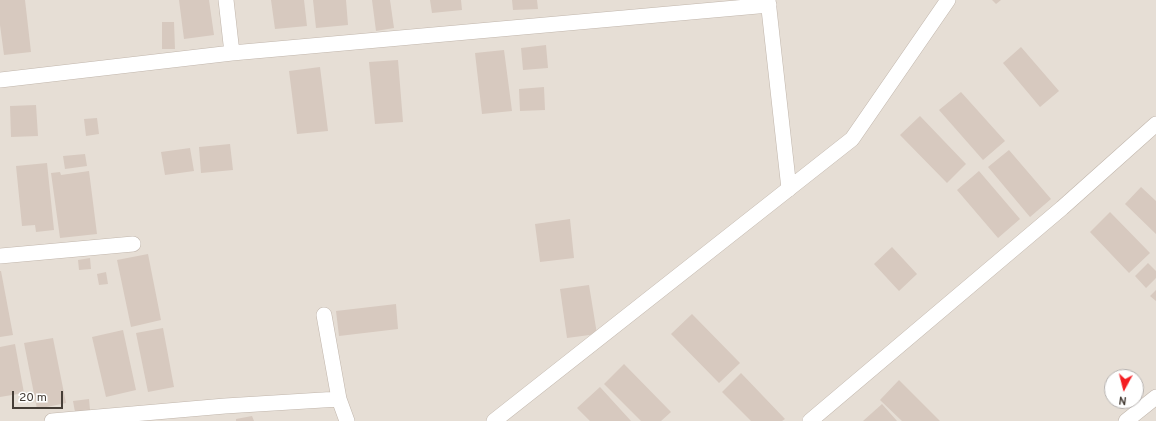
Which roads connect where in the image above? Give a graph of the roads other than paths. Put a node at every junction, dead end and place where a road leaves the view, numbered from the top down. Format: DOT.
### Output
graph roads {
  1 [pos="226,0"];
  2 [pos="948,0"];
  3 [pos="768,3"];
  4 [pos="232,53"];
  5 [pos="0,80"];
  6 [pos="1156,124"];
  7 [pos="789,189"];
  8 [pos="133,244"];
  9 [pos="0,256"];
  10 [pos="324,315"];
  11 [pos="1156,397"];
  12 [pos="339,399"];
  13 [pos="52,421"];
  14 [pos="346,421"];
  15 [pos="494,421"];
  16 [pos="810,421"];
  17 [pos="1126,421"];
  1 -- 4 [label="street"];
  2 -- 7 [label="street"];
  3 -- 4 [label="street"];
  3 -- 7 [label="street"];
  4 -- 5 [label="street"];
  6 -- 16 [label="street"];
  7 -- 15 [label="street"];
  8 -- 9 [label="street"];
  10 -- 12 [label="street"];
  11 -- 17 [label="street"];
  12 -- 13 [label="street"];
  12 -- 14 [label="street"];
}
